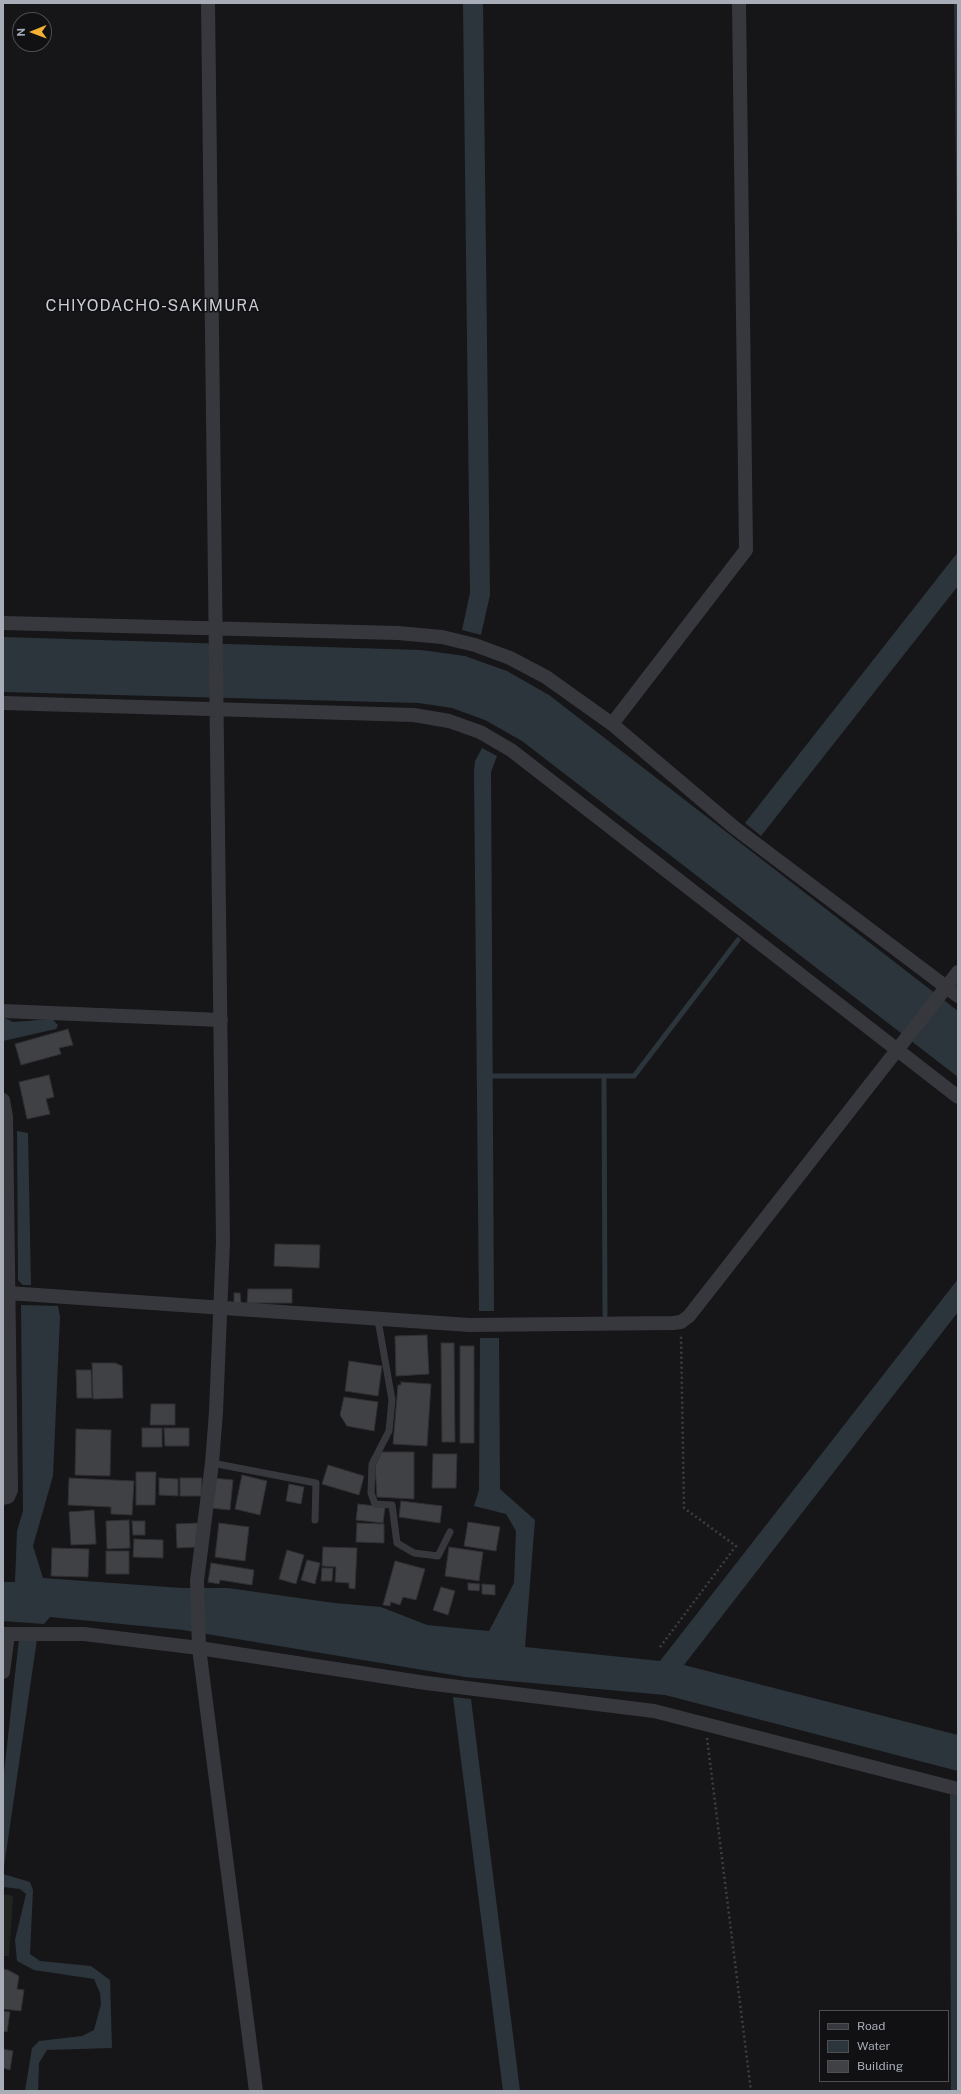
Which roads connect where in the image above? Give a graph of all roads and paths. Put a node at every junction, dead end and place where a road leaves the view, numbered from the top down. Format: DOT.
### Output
graph roads {
  1 [pos="208,3"];
  2 [pos="739,3"];
  3 [pos="3,623"];
  4 [pos="216,635"];
  5 [pos="3,703"];
  6 [pos="218,706"];
  7 [pos="612,724"];
  8 [pos="958,972"];
  9 [pos="944,990"];
  10 [pos="958,996"];
  11 [pos="5,1011"];
  12 [pos="221,1020"];
  13 [pos="900,1047"];
  14 [pos="958,1097"];
  15 [pos="3,1100"];
  16 [pos="8,1293"];
  17 [pos="219,1308"];
  18 [pos="378,1320"];
  19 [pos="681,1322"];
  20 [pos="212,1463"];
  21 [pos="3,1498"];
  22 [pos="315,1520"];
  23 [pos="450,1532"];
  24 [pos="5,1634"];
  25 [pos="199,1643"];
  26 [pos="660,1647"];
  27 [pos="3,1672"];
  28 [pos="705,1724"];
  29 [pos="958,1789"];
  30 [pos="256,2091"];
  31 [pos="752,2091"];
  1 -- 4 [label="street"];
  2 -- 7 [label="street"];
  3 -- 4 [label="street"];
  4 -- 6 [label="street"];
  4 -- 7 [label="street"];
  5 -- 6 [label="street"];
  6 -- 12 [label="street"];
  6 -- 13 [label="street"];
  7 -- 9 [label="street"];
  8 -- 9 [label="street"];
  9 -- 10 [label="street"];
  9 -- 13 [label="street"];
  11 -- 12 [label="street"];
  12 -- 17 [label="street"];
  13 -- 14 [label="street"];
  13 -- 19 [label="street"];
  15 -- 16 [label="street"];
  16 -- 17 [label="street"];
  16 -- 21 [label="street"];
  17 -- 18 [label="street"];
  17 -- 20 [label="street"];
  18 -- 19 [label="street"];
  18 -- 23 [label="lane"];
  19 -- 26 [label="path"];
  20 -- 22 [label="lane"];
  20 -- 25 [label="street"];
  24 -- 25 [label="street"];
  24 -- 27 [label="street"];
  25 -- 28 [label="street"];
  25 -- 30 [label="street"];
  28 -- 29 [label="street"];
  28 -- 31 [label="path"];
}
